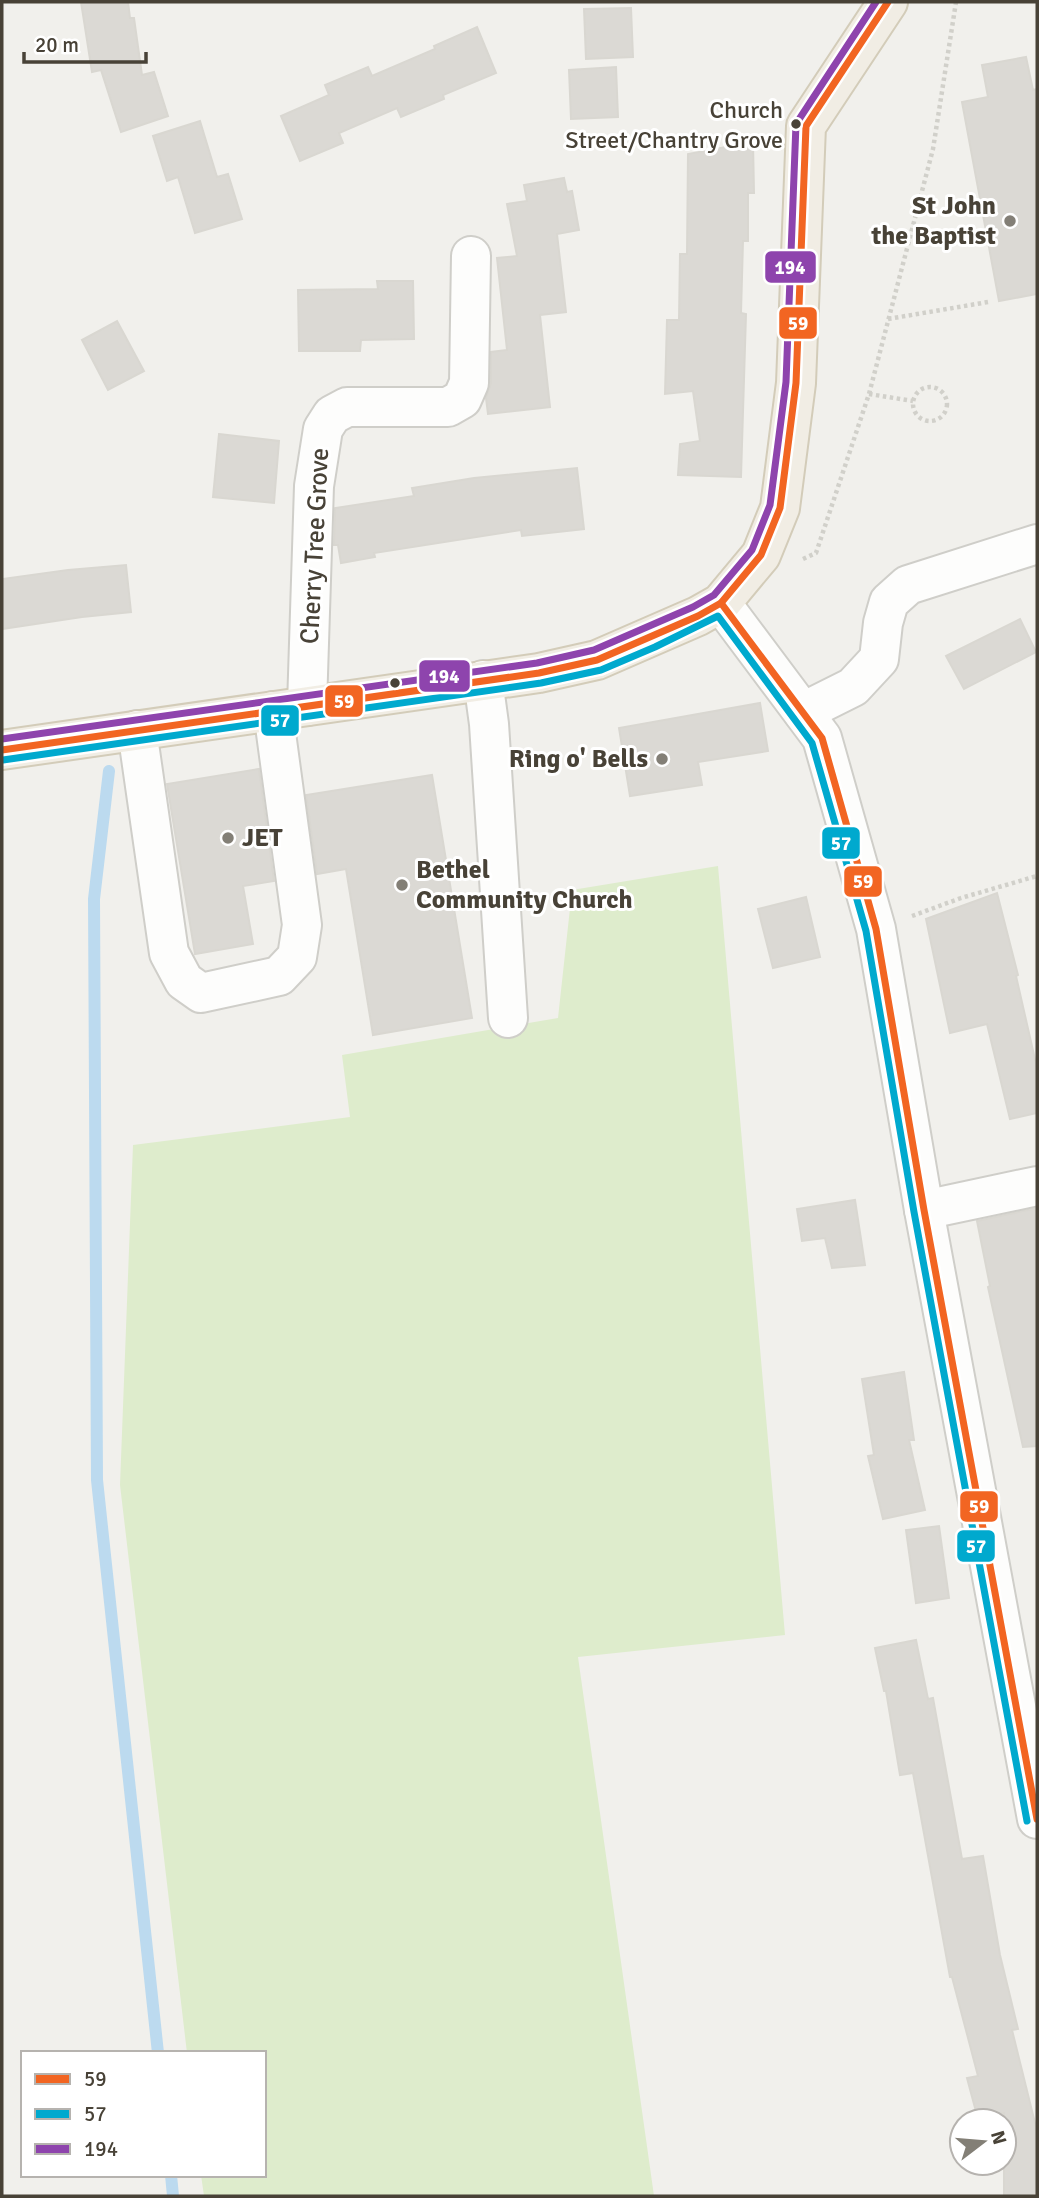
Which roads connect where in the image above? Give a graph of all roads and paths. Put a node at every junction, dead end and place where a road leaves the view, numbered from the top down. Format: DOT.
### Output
graph roads {
  1 [pos="888,2"];
  2 [pos="956,2"];
  3 [pos="471,256"];
  4 [pos="988,302"];
  5 [pos="888,319"];
  6 [pos="869,394"];
  7 [pos="913,401"];
  8 [pos="1037,544"];
  9 [pos="792,565"];
  10 [pos="721,603"];
  11 [pos="483,680"];
  12 [pos="290,708"];
  13 [pos="803,712"];
  14 [pos="137,730"];
  15 [pos="2,750"];
  16 [pos="1037,876"];
  17 [pos="876,929"];
  18 [pos="508,1018"];
  19 [pos="1037,1186"];
  20 [pos="924,1210"];
  21 [pos="1037,1819"];
  1 -- 10 [label="main road"];
  2 -- 5 [label="path"];
  3 -- 12 [label="street, Cherry Tree Grove"];
  4 -- 5 [label="path"];
  5 -- 6 [label="path"];
  6 -- 7 [label="path"];
  6 -- 9 [label="path"];
  7 -- 7 [label="path"];
  8 -- 13 [label="street"];
  10 -- 11 [label="main road"];
  10 -- 13 [label="street"];
  11 -- 12 [label="main road"];
  11 -- 18 [label="street"];
  12 -- 14 [label="main road"];
  12 -- 14 [label="street"];
  13 -- 17 [label="street"];
  14 -- 15 [label="main road"];
  16 -- 17 [label="path"];
  17 -- 20 [label="street"];
  19 -- 20 [label="street"];
  20 -- 21 [label="street"];
}
